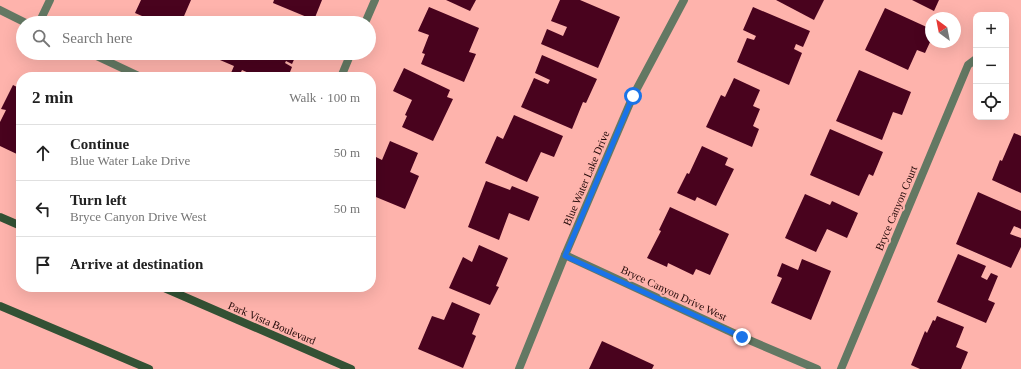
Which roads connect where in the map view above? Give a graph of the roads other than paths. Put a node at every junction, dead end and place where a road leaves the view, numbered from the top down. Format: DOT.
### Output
graph roads {
  1 [pos="50,0"];
  2 [pos="375,0"];
  3 [pos="684,0"];
  4 [pos="0,10"];
  5 [pos="42,16"];
  6 [pos="368,16"];
  7 [pos="16,18"];
  8 [pos="105,60"];
  9 [pos="348,60"];
  10 [pos="973,62"];
  11 [pos="130,72"];
  12 [pos="343,72"];
  13 [pos="0,217"];
  14 [pos="16,224"];
  15 [pos="565,256"];
  16 [pos="174,292"];
  17 [pos="0,306"];
  18 [pos="149,369"];
  19 [pos="351,369"];
  20 [pos="519,369"];
  21 [pos="818,369"];
  22 [pos="841,369"];
  1 -- 5 [label="street"];
  2 -- 6 [label="street"];
  3 -- 15 [label="street, Blue Water Lake Drive"];
  4 -- 7 [label="street"];
  8 -- 11 [label="street"];
  9 -- 12 [label="street"];
  10 -- 22 [label="street, Bryce Canyon Court"];
  13 -- 14 [label="main road"];
  15 -- 20 [label="street, Blue Water Lake Drive"];
  15 -- 21 [label="street, Bryce Canyon Drive West"];
  16 -- 19 [label="main road, Park Vista Boulevard"];
  17 -- 18 [label="main road"];
}
